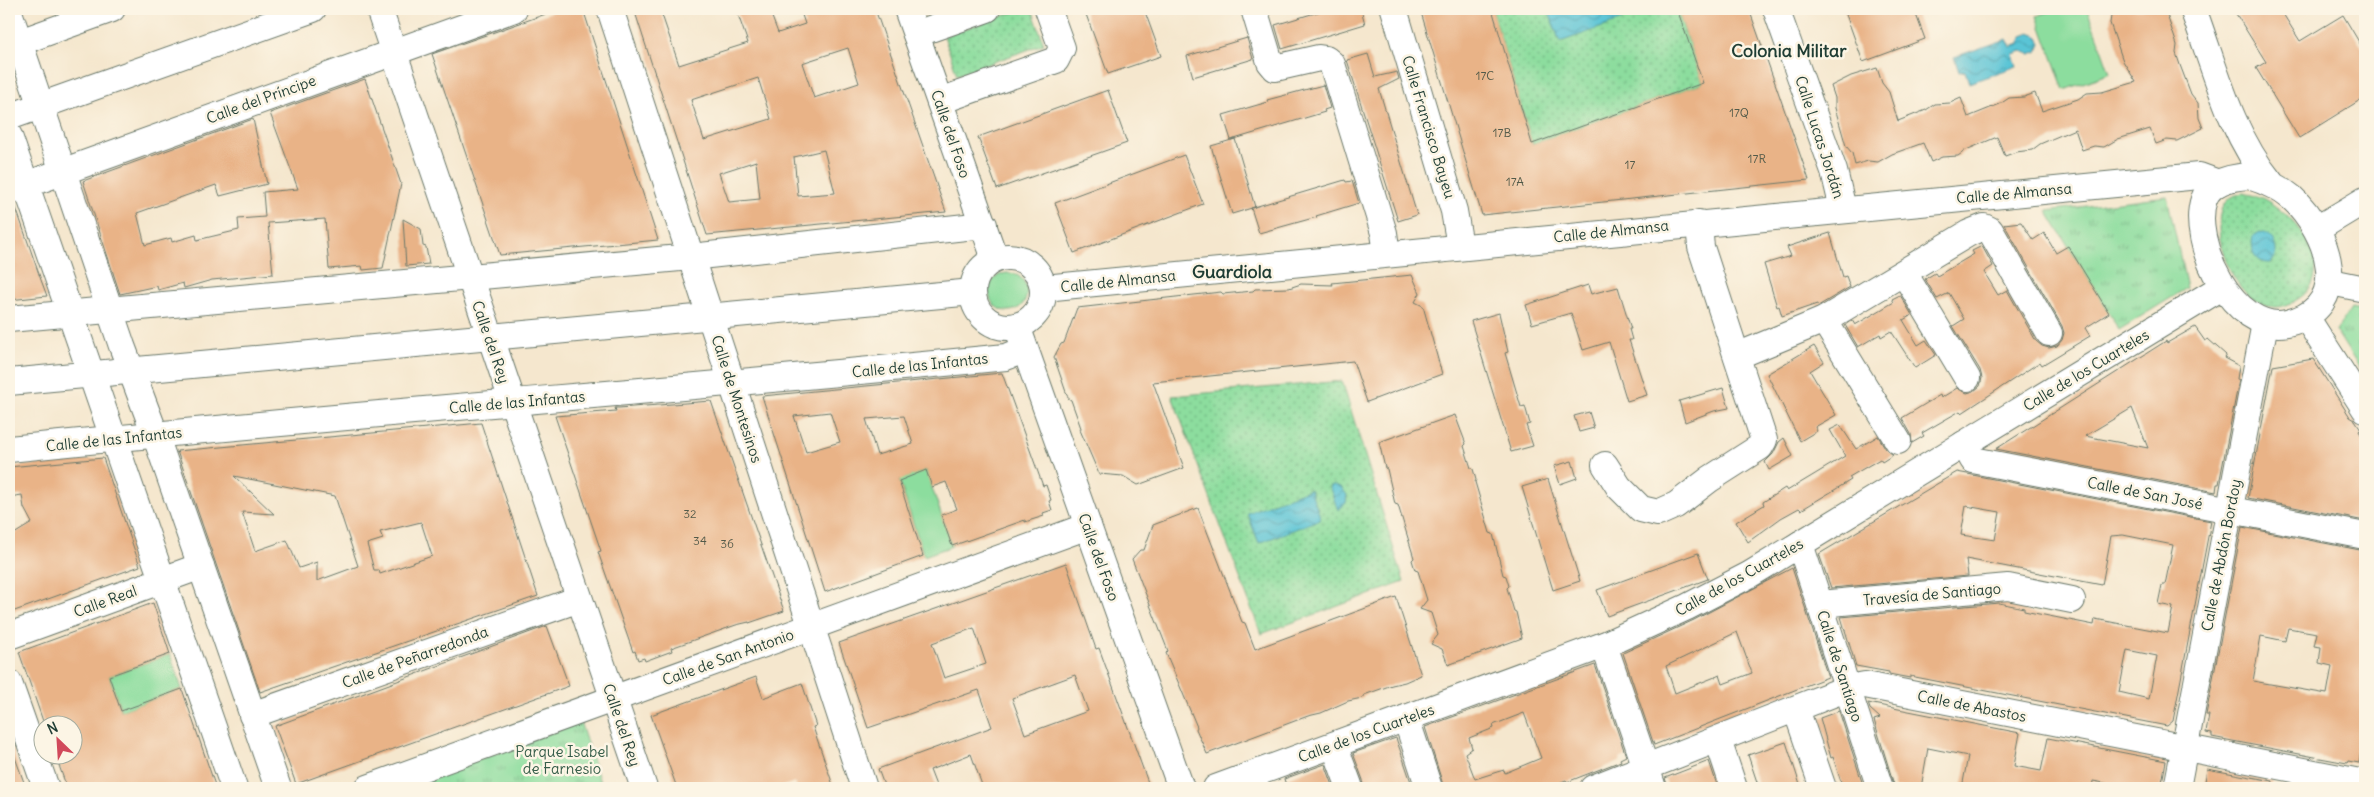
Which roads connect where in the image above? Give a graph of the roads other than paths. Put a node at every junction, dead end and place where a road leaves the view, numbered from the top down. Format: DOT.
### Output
graph roads {
  1 [pos="112,9"];
  2 [pos="313,9"];
  3 [pos="379,9"];
  4 [pos="514,9"];
  5 [pos="610,9"];
  6 [pos="907,9"];
  7 [pos="986,9"];
  8 [pos="1048,9"];
  9 [pos="1254,9"];
  10 [pos="1394,9"];
  11 [pos="1776,9"];
  12 [pos="2193,9"];
  13 [pos="9,12"];
  14 [pos="916,34"];
  15 [pos="14,44"];
  16 [pos="393,51"];
  17 [pos="940,102"];
  18 [pos="41,106"];
  19 [pos="9,117"];
  20 [pos="9,136"];
  21 [pos="2240,138"];
  22 [pos="63,172"];
  23 [pos="2178,178"];
  24 [pos="2225,180"];
  25 [pos="2271,183"];
  26 [pos="17,188"];
  27 [pos="2365,200"];
  28 [pos="1843,209"];
  29 [pos="2201,219"];
  30 [pos="1698,223"];
  31 [pos="984,225"];
  32 [pos="2317,229"];
  33 [pos="1460,246"];
  34 [pos="1387,254"];
  35 [pos="691,257"];
  36 [pos="995,259"];
  37 [pos="1904,273"];
  38 [pos="469,276"];
  39 [pos="2331,282"];
  40 [pos="2222,287"];
  41 [pos="1044,288"];
  42 [pos="2365,288"];
  43 [pos="973,292"];
  44 [pos="111,309"];
  45 [pos="70,313"];
  46 [pos="710,316"];
  47 [pos="2306,317"];
  48 [pos="9,318"];
  49 [pos="1824,320"];
  50 [pos="2266,323"];
  51 [pos="2049,333"];
  52 [pos="490,338"];
  53 [pos="1021,338"];
  54 [pos="1737,356"];
  55 [pos="131,370"];
  56 [pos="90,374"];
  57 [pos="1968,378"];
  58 [pos="9,382"];
  59 [pos="732,383"];
  60 [pos="512,402"];
  61 [pos="2365,409"];
  62 [pos="155,434"];
  63 [pos="113,439"];
  64 [pos="1898,441"];
  65 [pos="1964,444"];
  66 [pos="9,449"];
  67 [pos="1605,465"];
  68 [pos="2230,509"];
  69 [pos="1088,526"];
  70 [pos="2365,536"];
  71 [pos="1800,544"];
  72 [pos="201,566"];
  73 [pos="162,580"];
  74 [pos="579,599"];
  75 [pos="2072,600"];
  76 [pos="1820,604"];
  77 [pos="811,627"];
  78 [pos="9,636"];
  79 [pos="1604,645"];
  80 [pos="9,683"];
  81 [pos="1848,688"];
  82 [pos="613,698"];
  83 [pos="1796,709"];
  84 [pos="252,715"];
  85 [pos="1406,718"];
  86 [pos="1718,740"];
  87 [pos="1334,745"];
  88 [pos="2185,747"];
  89 [pos="1649,778"];
  90 [pos="1270,779"];
  91 [pos="2365,782"];
  92 [pos="1349,785"];
  93 [pos="46,788"];
  94 [pos="234,788"];
  95 [pos="278,788"];
  96 [pos="368,788"];
  97 [pos="644,788"];
  98 [pos="864,788"];
  99 [pos="1181,788"];
  100 [pos="1216,788"];
  101 [pos="1429,788"];
  102 [pos="1593,788"];
  103 [pos="1734,788"];
  104 [pos="1823,788"];
  105 [pos="1880,788"];
  106 [pos="2178,788"];
  1 -- 15 [label="street"];
  2 -- 18 [label="street"];
  3 -- 16 [label="street, Calle del Rey"];
  4 -- 16 [label="street, Calle del Príncipe"];
  5 -- 35 [label="street, Calle de Montesinos"];
  6 -- 14 [label="street, Calle del Foso"];
  7 -- 14 [label="street"];
  8 -- 17 [label="street"];
  9 -- 34 [label="street"];
  10 -- 33 [label="street, Calle Francisco Bayeu"];
  11 -- 28 [label="street, Calle Lucas Jordán"];
  12 -- 21 [label="street"];
  13 -- 15 [label="street"];
  14 -- 17 [label="street, Calle del Foso"];
  15 -- 18 [label="street"];
  16 -- 22 [label="street, Calle del Príncipe"];
  16 -- 38 [label="street, Calle del Rey"];
  17 -- 31 [label="street, Calle del Foso"];
  18 -- 19 [label="street"];
  18 -- 22 [label="street"];
  20 -- 26 [label="street"];
  21 -- 24 [label="street"];
  21 -- 25 [label="street"];
  22 -- 26 [label="street, Calle del Príncipe"];
  22 -- 44 [label="street"];
  23 -- 24 [label="street, Calle de Almansa"];
  23 -- 28 [label="street, Calle de Almansa"];
  23 -- 29 [label="street"];
  24 -- 25 [label="street"];
  24 -- 29 [label="street"];
  25 -- 32 [label="street"];
  26 -- 45 [label="street"];
  27 -- 32 [label="street"];
  28 -- 30 [label="street, Calle de Almansa"];
  29 -- 40 [label="street"];
  30 -- 33 [label="street, Calle de Almansa"];
  30 -- 54 [label="street"];
  31 -- 35 [label="street"];
  31 -- 36 [label="street, Calle del Foso"];
  32 -- 39 [label="street"];
  33 -- 34 [label="street, Calle de Almansa"];
  34 -- 41 [label="street, Calle de Almansa"];
  35 -- 38 [label="street"];
  35 -- 46 [label="street, Calle de Montesinos"];
  36 -- 41 [label="street"];
  36 -- 43 [label="street"];
  37 -- 49 [label="street"];
  37 -- 51 [label="street"];
  37 -- 57 [label="street"];
  38 -- 44 [label="street"];
  38 -- 52 [label="street, Calle del Rey"];
  39 -- 42 [label="street"];
  39 -- 47 [label="street"];
  40 -- 50 [label="street"];
  40 -- 65 [label="street, Calle de los Cuarteles"];
  41 -- 53 [label="street"];
  43 -- 46 [label="street"];
  43 -- 53 [label="street"];
  44 -- 45 [label="street"];
  44 -- 55 [label="street"];
  45 -- 48 [label="street"];
  45 -- 56 [label="street"];
  46 -- 52 [label="street"];
  46 -- 59 [label="street, Calle de Montesinos"];
  47 -- 50 [label="street"];
  47 -- 61 [label="street"];
  49 -- 54 [label="street"];
  49 -- 64 [label="street"];
  50 -- 68 [label="street, Calle de Abdón Bordoy"];
  52 -- 55 [label="street"];
  52 -- 60 [label="street, Calle del Rey"];
  53 -- 59 [label="street, Calle de las Infantas"];
  53 -- 69 [label="street, Calle del Foso"];
  54 -- 67 [label="street"];
  55 -- 56 [label="street"];
  55 -- 62 [label="street"];
  56 -- 58 [label="street"];
  56 -- 63 [label="street"];
  59 -- 60 [label="street, Calle de las Infantas"];
  59 -- 77 [label="street, Calle de Montesinos"];
  60 -- 62 [label="street, Calle de las Infantas"];
  60 -- 74 [label="street, Calle del Rey"];
  62 -- 63 [label="street, Calle de las Infantas"];
  62 -- 72 [label="street"];
  63 -- 66 [label="street, Calle de las Infantas"];
  63 -- 73 [label="street"];
  65 -- 68 [label="street, Calle de San José"];
  65 -- 71 [label="street, Calle de los Cuarteles"];
  68 -- 70 [label="street, Calle de San José"];
  68 -- 88 [label="street, Calle de Abdón Bordoy"];
  69 -- 77 [label="street, Calle de San Antonio"];
  69 -- 99 [label="street, Calle del Foso"];
  71 -- 76 [label="street, Calle de Santiago"];
  71 -- 79 [label="street, Calle de los Cuarteles"];
  72 -- 73 [label="street, Calle Real"];
  72 -- 84 [label="street"];
  73 -- 78 [label="street, Calle Real"];
  73 -- 94 [label="street"];
  74 -- 82 [label="street, Calle del Rey"];
  74 -- 84 [label="street, Calle de Peñarredonda"];
  75 -- 76 [label="street, Travesía de Santiago"];
  76 -- 81 [label="street, Calle de Santiago"];
  77 -- 82 [label="street, Calle de San Antonio"];
  77 -- 98 [label="street, Calle de Montesinos"];
  79 -- 85 [label="street, Calle de los Cuarteles"];
  79 -- 89 [label="street"];
  80 -- 93 [label="street"];
  81 -- 83 [label="street, Calle de Abastos"];
  81 -- 88 [label="street, Calle de Abastos"];
  81 -- 105 [label="street, Calle de Santiago"];
  82 -- 96 [label="street, Calle de San Antonio"];
  82 -- 97 [label="street, Calle del Rey"];
  83 -- 86 [label="street, Calle de Abastos"];
  83 -- 104 [label="street"];
  84 -- 95 [label="street"];
  85 -- 87 [label="street, Calle de los Cuarteles"];
  85 -- 101 [label="street"];
  86 -- 89 [label="street, Calle de Abastos"];
  86 -- 103 [label="street"];
  87 -- 90 [label="street, Calle de los Cuarteles"];
  87 -- 92 [label="street"];
  88 -- 91 [label="street, Calle de Abastos"];
  88 -- 106 [label="street, Calle de Abdón Bordoy"];
  89 -- 102 [label="street, Calle de Abastos"];
  90 -- 100 [label="street, Calle de los Cuarteles"];
}
